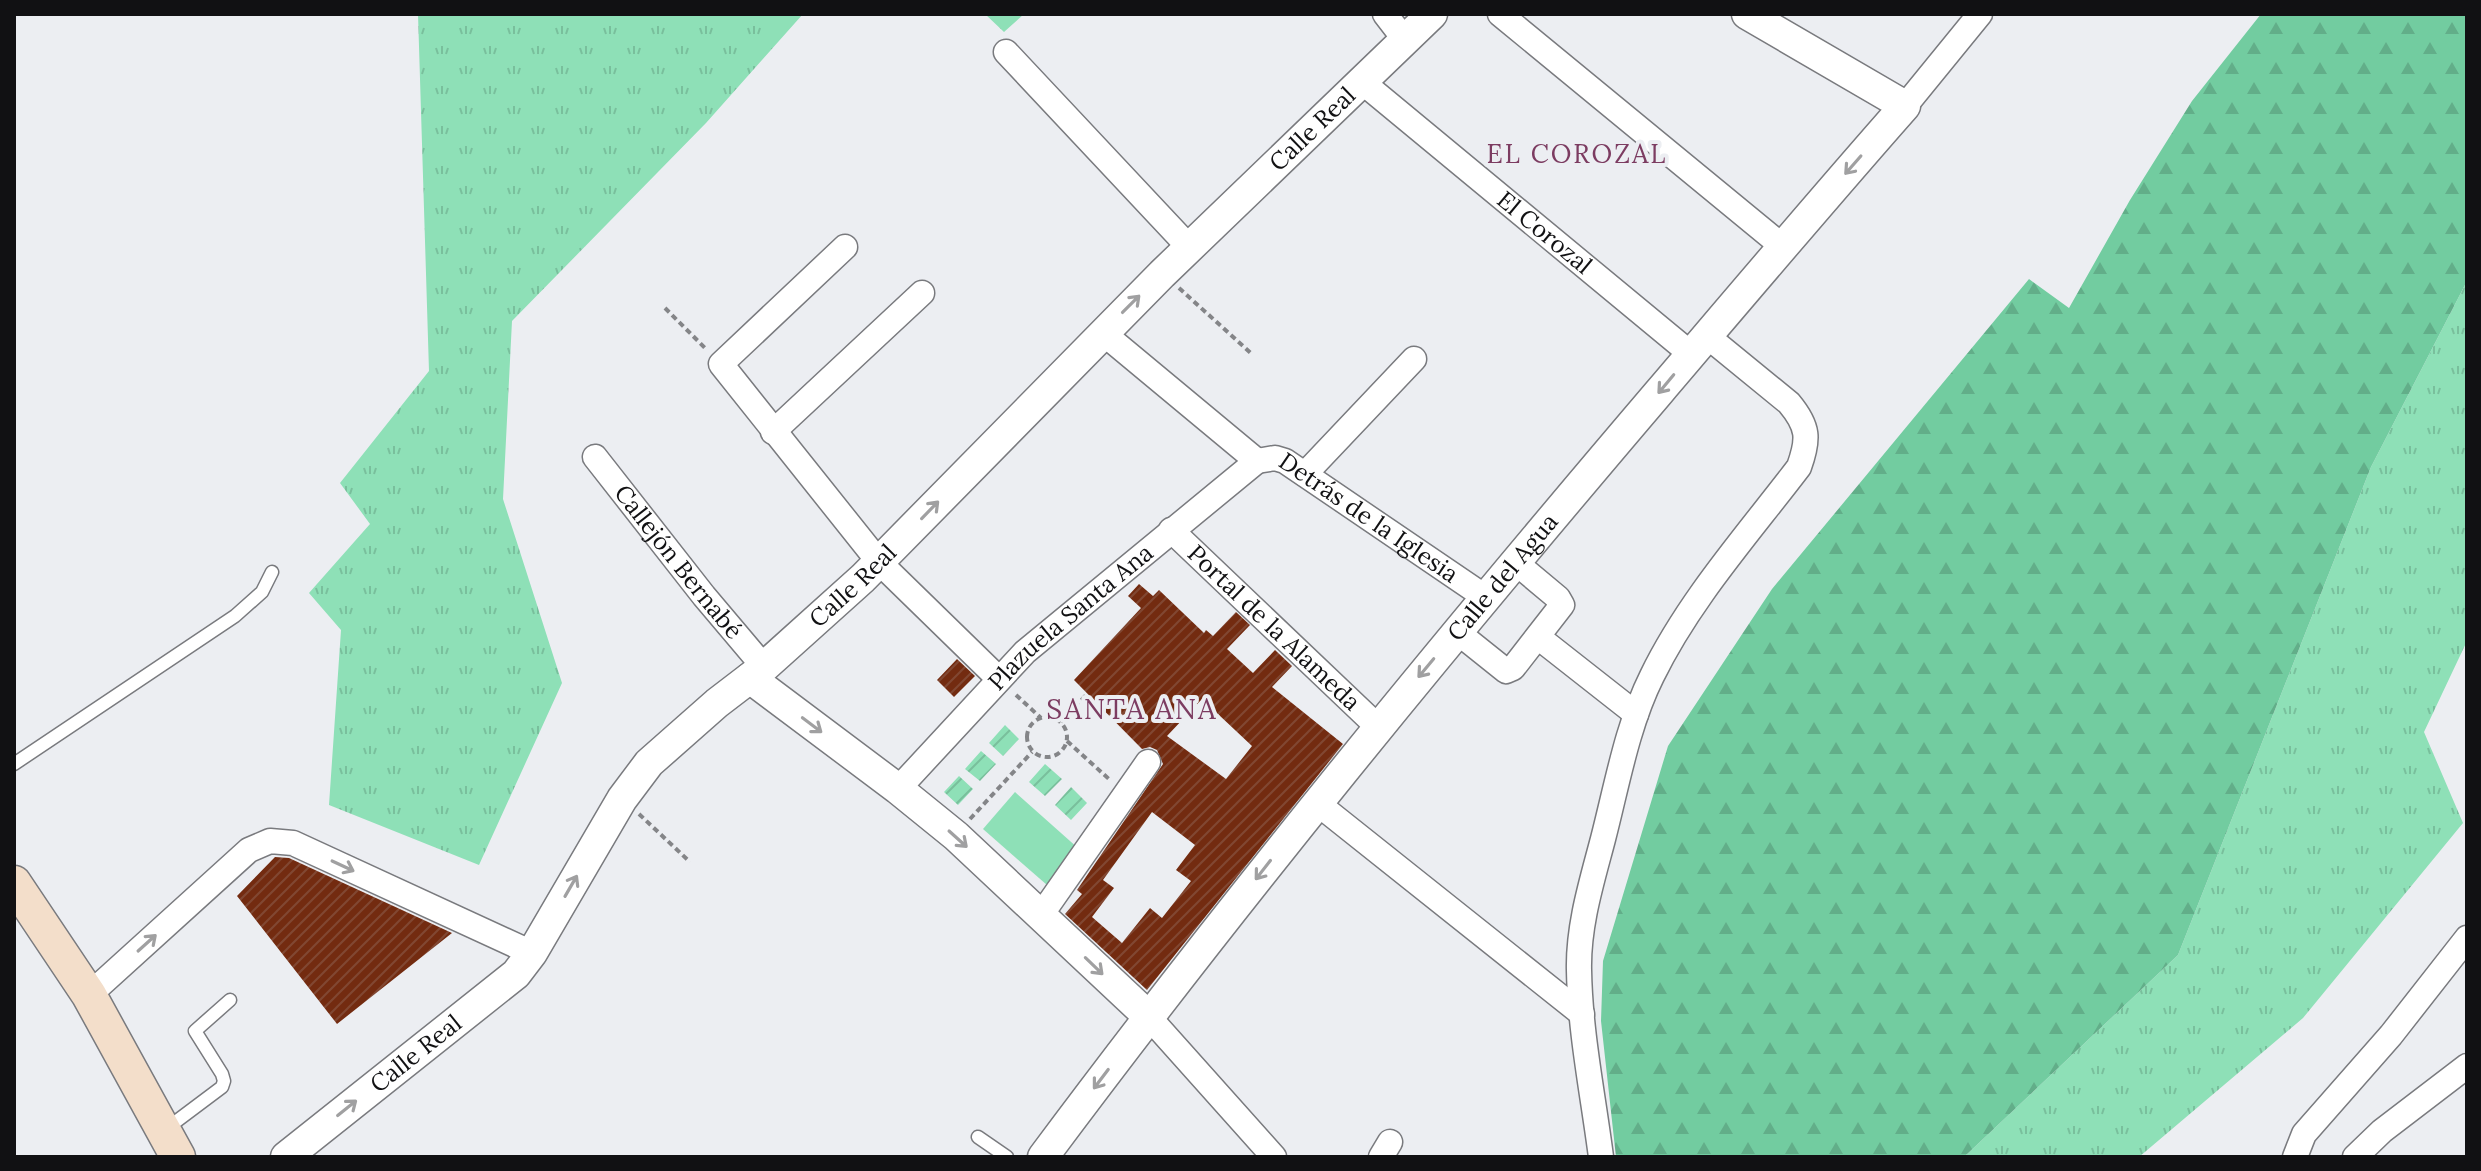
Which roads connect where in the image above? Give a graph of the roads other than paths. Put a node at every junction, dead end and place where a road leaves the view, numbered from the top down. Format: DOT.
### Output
graph roads {
  1 [pos="1385,14"];
  2 [pos="1432,14"];
  3 [pos="1500,14"];
  4 [pos="1747,14"];
  5 [pos="1980,14"];
  6 [pos="1405,40"];
  7 [pos="1006,52"];
  8 [pos="1361,81"];
  9 [pos="1905,106"];
  10 [pos="1782,246"];
  11 [pos="845,247"];
  12 [pos="1189,247"];
  13 [pos="922,293"];
  14 [pos="1103,333"];
  15 [pos="1699,345"];
  16 [pos="1414,359"];
  17 [pos="773,432"];
  18 [pos="595,457"];
  19 [pos="1257,461"];
  20 [pos="1305,474"];
  21 [pos="1171,530"];
  22 [pos="879,562"];
  23 [pos="1515,562"];
  24 [pos="272,572"];
  25 [pos="1485,597"];
  26 [pos="1456,631"];
  27 [pos="1538,637"];
  28 [pos="757,673"];
  29 [pos="999,679"];
  30 [pos="1636,714"];
  31 [pos="1378,727"];
  32 [pos="1148,762"];
  33 [pos="14,764"];
  34 [pos="898,789"];
  35 [pos="1317,803"];
  36 [pos="14,883"];
  37 [pos="1041,915"];
  38 [pos="2467,938"];
  39 [pos="532,953"];
  40 [pos="89,995"];
  41 [pos="230,1000"];
  42 [pos="1582,1014"];
  43 [pos="1148,1016"];
  44 [pos="2467,1066"];
  45 [pos="978,1137"];
  46 [pos="171,1144"];
  47 [pos="286,1157"];
  48 [pos="1007,1157"];
  49 [pos="1043,1157"];
  50 [pos="1274,1157"];
  51 [pos="1601,1157"];
  52 [pos="2295,1157"];
  53 [pos="2355,1157"];
  1 -- 6 [label="street"];
  2 -- 6 [label="street, Calle Real"];
  3 -- 10 [label="street"];
  4 -- 9 [label="street"];
  5 -- 9 [label="street, Calle del Agua"];
  6 -- 8 [label="street, Calle Real"];
  7 -- 12 [label="street"];
  8 -- 12 [label="street, Calle Real"];
  8 -- 15 [label="street, El Corozal"];
  9 -- 10 [label="street, Calle del Agua, one-way"];
  10 -- 15 [label="street, Calle del Agua"];
  11 -- 17 [label="street"];
  14 -- 12 [label="street, Calle Real, one-way"];
  13 -- 17 [label="street"];
  14 -- 19 [label="street, Detrás de la Iglesia"];
  22 -- 14 [label="street, Calle Real, one-way"];
  15 -- 23 [label="street, Calle del Agua, one-way"];
  15 -- 30 [label="street, El Corozal"];
  16 -- 20 [label="street"];
  17 -- 22 [label="street"];
  18 -- 28 [label="street, Callejón Bernabé"];
  19 -- 20 [label="street, Detrás de la Iglesia"];
  19 -- 21 [label="street, Plazuela Santa Ana"];
  20 -- 25 [label="street, Detrás de la Iglesia"];
  21 -- 29 [label="street, Plazuela Santa Ana"];
  21 -- 31 [label="street, Portal de la Alameda"];
  22 -- 28 [label="street, Calle Real"];
  22 -- 29 [label="street"];
  23 -- 25 [label="street, Calle del Agua"];
  23 -- 27 [label="street"];
  24 -- 33 [label="lane"];
  25 -- 26 [label="street, Calle del Agua"];
  26 -- 27 [label="street"];
  26 -- 31 [label="street, Calle del Agua, one-way"];
  27 -- 30 [label="street"];
  28 -- 34 [label="street, one-way"];
  39 -- 28 [label="street, Calle Real, one-way"];
  29 -- 34 [label="street, Plazuela Santa Ana"];
  30 -- 42 [label="street, El Corozal"];
  31 -- 35 [label="street, Calle del Agua"];
  32 -- 37 [label="street"];
  34 -- 37 [label="street, one-way"];
  35 -- 42 [label="street"];
  35 -- 43 [label="street, Calle del Agua, one-way"];
  36 -- 40 [label="main road"];
  37 -- 43 [label="street, one-way"];
  38 -- 52 [label="street"];
  40 -- 39 [label="street, one-way"];
  47 -- 39 [label="street, Calle Real, one-way"];
  40 -- 46 [label="main road"];
  41 -- 46 [label="lane"];
  42 -- 51 [label="street, El Corozal"];
  43 -- 49 [label="street, Calle del Agua, one-way"];
  43 -- 50 [label="street"];
  44 -- 53 [label="street"];
  45 -- 48 [label="lane"];
}
